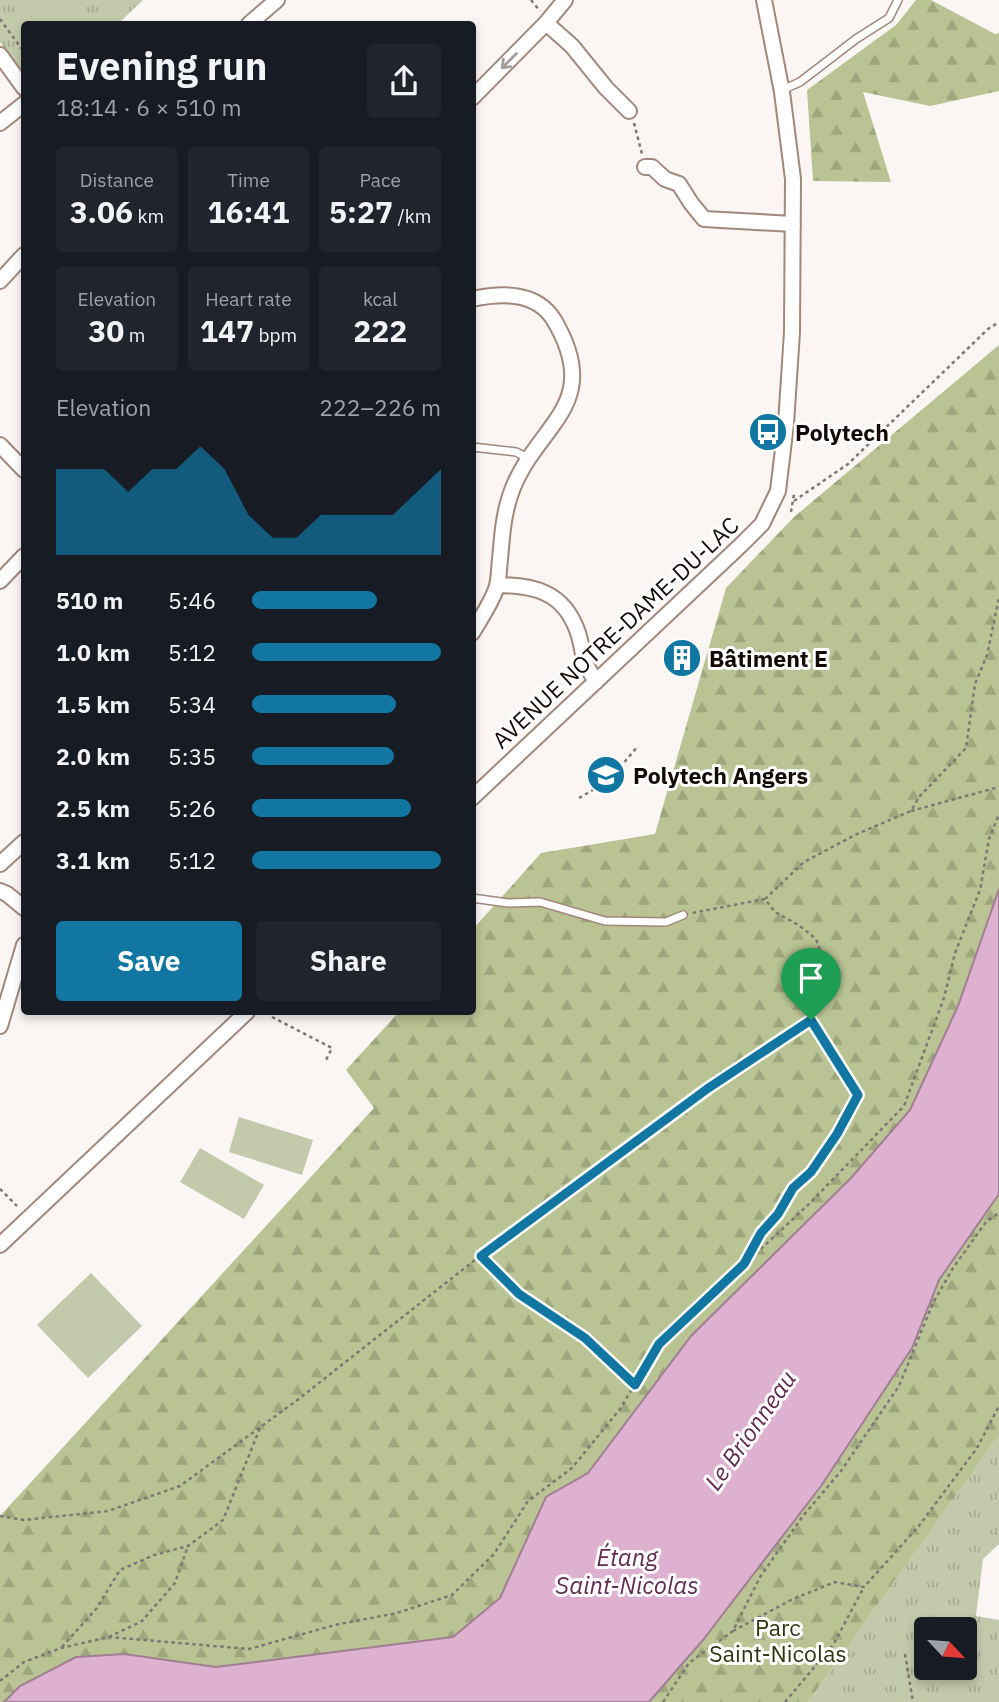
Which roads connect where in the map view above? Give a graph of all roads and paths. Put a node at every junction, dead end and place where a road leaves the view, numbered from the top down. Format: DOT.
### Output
graph roads {
  1 [pos="277,0"];
  2 [pos="531,0"];
  3 [pos="565,0"];
  4 [pos="764,0"];
  5 [pos="898,0"];
  6 [pos="261,14"];
  7 [pos="545,18"];
  8 [pos="0,19"];
  9 [pos="253,21"];
  10 [pos="269,21"];
  11 [pos="21,48"];
  12 [pos="0,55"];
  13 [pos="21,84"];
  14 [pos="781,90"];
  15 [pos="476,94"];
  16 [pos="21,106"];
  17 [pos="629,111"];
  18 [pos="0,123"];
  19 [pos="645,167"];
  20 [pos="793,224"];
  21 [pos="21,258"];
  22 [pos="0,281"];
  23 [pos="476,298"];
  24 [pos="999,322"];
  25 [pos="476,447"];
  26 [pos="3,453"];
  27 [pos="528,457"];
  28 [pos="21,468"];
  29 [pos="794,494"];
  30 [pos="794,501"];
  31 [pos="791,512"];
  32 [pos="21,559"];
  33 [pos="0,581"];
  34 [pos="497,585"];
  35 [pos="999,598"];
  36 [pos="476,625"];
  37 [pos="596,682"];
  38 [pos="638,746"];
  39 [pos="611,778"];
  40 [pos="605,783"];
  41 [pos="999,787"];
  42 [pos="476,793"];
  43 [pos="579,798"];
  44 [pos="911,811"];
  45 [pos="999,814"];
  46 [pos="21,845"];
  47 [pos="0,864"];
  48 [pos="0,891"];
  49 [pos="476,899"];
  50 [pos="765,899"];
  51 [pos="21,906"];
  52 [pos="683,915"];
  53 [pos="21,952"];
  54 [pos="6,988"];
  55 [pos="244,1015"];
  56 [pos="271,1017"];
  57 [pos="811,1020"];
  58 [pos="0,1026"];
  59 [pos="325,1062"];
  60 [pos="0,1189"];
  61 [pos="17,1206"];
  62 [pos="999,1213"];
  63 [pos="0,1245"];
  64 [pos="481,1256"];
  65 [pos="744,1264"];
  66 [pos="635,1385"];
  67 [pos="999,1406"];
  68 [pos="260,1428"];
  69 [pos="0,1516"];
  70 [pos="188,1546"];
  71 [pos="864,1587"];
  72 [pos="733,1631"];
  73 [pos="109,1637"];
  74 [pos="61,1648"];
  75 [pos="905,1654"];
  76 [pos="0,1681"];
  77 [pos="663,1702"];
  78 [pos="785,1702"];
  79 [pos="913,1702"];
  1 -- 6 [label="street"];
  2 -- 7 [label="path"];
  3 -- 7 [label="street"];
  4 -- 14 [label="street"];
  5 -- 14 [label="lane"];
  6 -- 9 [label="street"];
  6 -- 10 [label="street"];
  7 -- 15 [label="street, one-way"];
  7 -- 17 [label="street"];
  8 -- 11 [label="path"];
  12 -- 13 [label="street"];
  14 -- 20 [label="street"];
  16 -- 18 [label="street"];
  17 -- 19 [label="path"];
  19 -- 20 [label="street"];
  20 -- 37 [label="street, AVENUE NOTRE-DAME-DU-LAC"];
  21 -- 22 [label="street"];
  23 -- 27 [label="street"];
  24 -- 30 [label="path"];
  25 -- 27 [label="lane"];
  26 -- 28 [label="street"];
  27 -- 34 [label="street"];
  29 -- 30 [label="path"];
  30 -- 31 [label="path"];
  32 -- 33 [label="street"];
  34 -- 36 [label="street"];
  34 -- 37 [label="street"];
  35 -- 44 [label="path"];
  37 -- 42 [label="street, AVENUE NOTRE-DAME-DU-LAC"];
  38 -- 39 [label="path"];
  40 -- 43 [label="path"];
  41 -- 44 [label="path"];
  44 -- 50 [label="path"];
  45 -- 65 [label="path"];
  46 -- 47 [label="street"];
  48 -- 51 [label="street"];
  49 -- 52 [label="lane"];
  50 -- 52 [label="path"];
  50 -- 57 [label="path"];
  53 -- 54 [label="street"];
  54 -- 58 [label="street"];
  55 -- 63 [label="street"];
  56 -- 59 [label="path"];
  57 -- 64 [label="path"];
  57 -- 65 [label="path"];
  60 -- 61 [label="path"];
  62 -- 72 [label="path"];
  64 -- 66 [label="path"];
  64 -- 68 [label="path"];
  65 -- 66 [label="path"];
  66 -- 73 [label="path"];
  67 -- 71 [label="path"];
  68 -- 69 [label="path"];
  68 -- 70 [label="path"];
  70 -- 73 [label="path"];
  70 -- 74 [label="path"];
  71 -- 72 [label="path"];
  71 -- 78 [label="path"];
  72 -- 77 [label="path"];
  73 -- 74 [label="path"];
  74 -- 76 [label="path"];
  75 -- 79 [label="path"];
}
